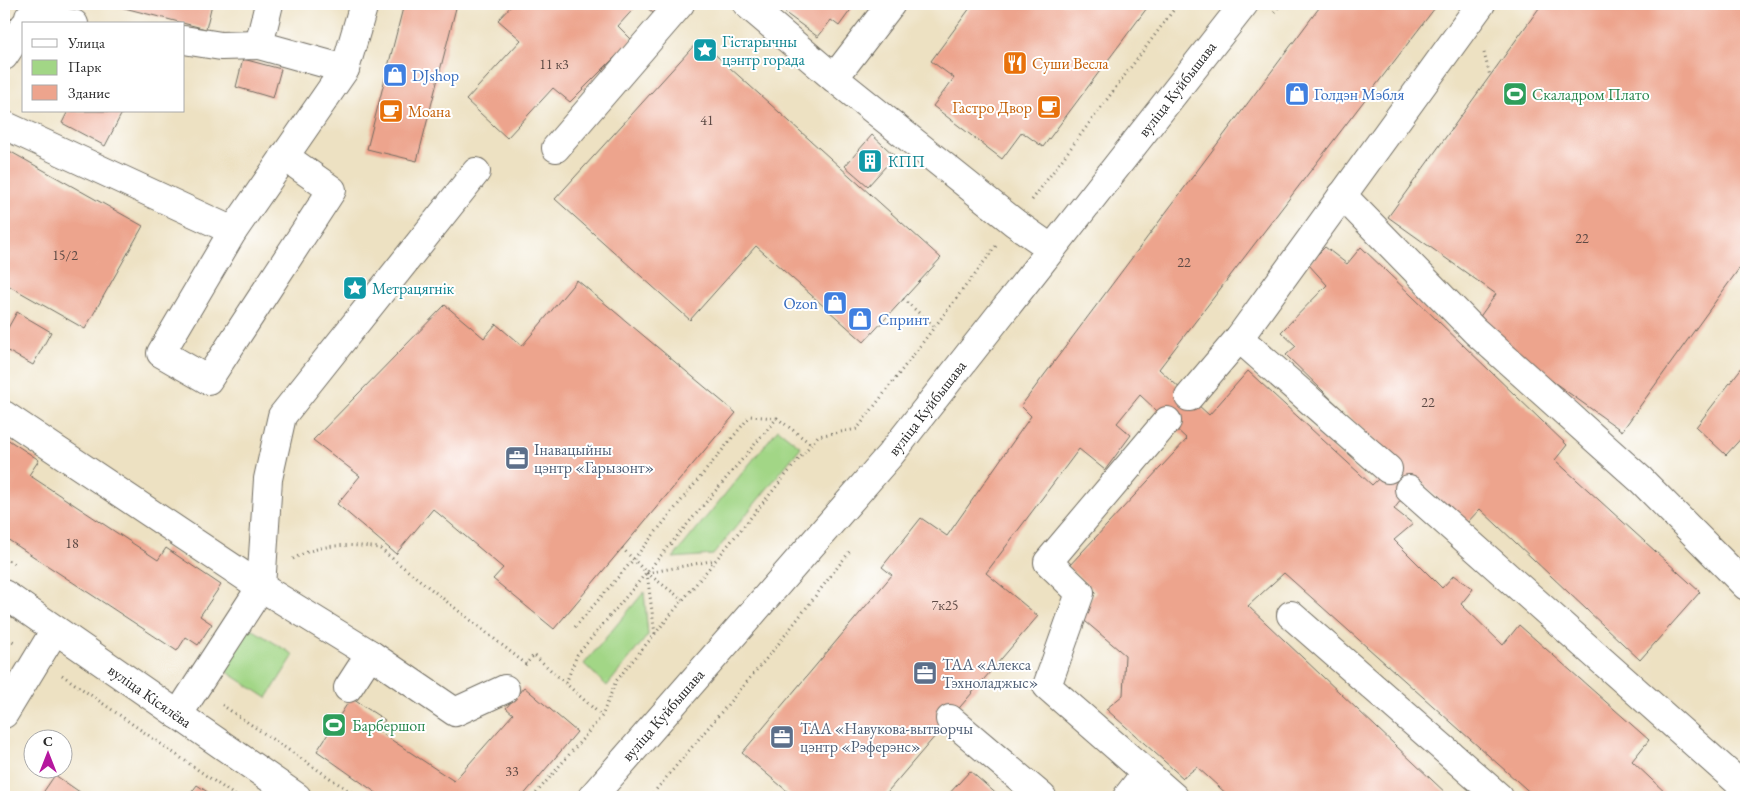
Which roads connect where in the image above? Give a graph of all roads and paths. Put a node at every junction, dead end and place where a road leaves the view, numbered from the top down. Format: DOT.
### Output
graph roads {
  1 [pos="269,4"];
  2 [pos="364,4"];
  3 [pos="680,4"];
  4 [pos="747,4"];
  5 [pos="891,4"];
  6 [pos="1178,4"];
  7 [pos="1244,4"];
  8 [pos="1481,4"];
  9 [pos="28,18"];
  10 [pos="59,22"];
  11 [pos="22,28"];
  12 [pos="185,40"];
  13 [pos="260,44"];
  14 [pos="4,56"];
  15 [pos="345,69"];
  16 [pos="834,78"];
  17 [pos="4,125"];
  18 [pos="556,148"];
  19 [pos="284,156"];
  20 [pos="476,172"];
  21 [pos="1342,195"];
  22 [pos="1014,224"];
  23 [pos="233,231"];
  24 [pos="1052,249"];
  25 [pos="903,299"];
  26 [pos="935,327"];
  27 [pos="1239,338"];
  28 [pos="1189,397"];
  29 [pos="4,415"];
  30 [pos="777,418"];
  31 [pos="1167,421"];
  32 [pos="811,444"];
  33 [pos="1388,470"];
  34 [pos="1409,489"];
  35 [pos="622,548"];
  36 [pos="634,560"];
  37 [pos="716,560"];
  38 [pos="647,573"];
  39 [pos="1746,586"];
  40 [pos="261,587"];
  41 [pos="4,594"];
  42 [pos="683,600"];
  43 [pos="1291,615"];
  44 [pos="575,627"];
  45 [pos="55,630"];
  46 [pos="655,634"];
  47 [pos="4,636"];
  48 [pos="370,654"];
  49 [pos="38,659"];
  50 [pos="526,664"];
  51 [pos="566,683"];
  52 [pos="348,688"];
  53 [pos="504,690"];
  54 [pos="4,714"];
  55 [pos="178,715"];
  56 [pos="602,716"];
  57 [pos="950,719"];
  58 [pos="1145,774"];
  59 [pos="1746,789"];
  60 [pos="237,797"];
  61 [pos="297,797"];
  62 [pos="533,797"];
  63 [pos="592,797"];
  64 [pos="1042,797"];
  65 [pos="1127,797"];
  66 [pos="1174,797"];
  67 [pos="1499,797"];
  1 -- 13 [label="main road"];
  2 -- 15 [label="main road"];
  3 -- 18 [label="main road"];
  4 -- 16 [label="main road"];
  5 -- 16 [label="main road"];
  6 -- 22 [label="path"];
  7 -- 24 [label="main road, вуліца Куйбышава"];
  8 -- 21 [label="main road"];
  9 -- 10 [label="main road"];
  11 -- 14 [label="main road"];
  12 -- 13 [label="main road"];
  13 -- 15 [label="main road"];
  15 -- 19 [label="main road"];
  16 -- 22 [label="main road"];
  17 -- 23 [label="main road"];
  19 -- 23 [label="main road"];
  19 -- 23 [label="main road"];
  20 -- 40 [label="main road"];
  21 -- 27 [label="main road"];
  21 -- 39 [label="main road"];
  22 -- 24 [label="main road"];
  22 -- 26 [label="path"];
  24 -- 63 [label="main road, вуліца Куйбышава"];
  25 -- 26 [label="path"];
  26 -- 32 [label="path"];
  27 -- 28 [label="main road"];
  27 -- 33 [label="main road"];
  29 -- 40 [label="main road"];
  30 -- 32 [label="path"];
  30 -- 36 [label="path"];
  30 -- 38 [label="path"];
  31 -- 58 [label="main road"];
  32 -- 37 [label="path"];
  34 -- 59 [label="main road"];
  35 -- 36 [label="path"];
  36 -- 38 [label="path"];
  36 -- 44 [label="path"];
  37 -- 38 [label="path"];
  37 -- 42 [label="path"];
  38 -- 42 [label="path"];
  38 -- 46 [label="path"];
  38 -- 51 [label="path"];
  40 -- 48 [label="main road"];
  40 -- 50 [label="path"];
  40 -- 55 [label="main road"];
  41 -- 45 [label="main road, вуліца Кісялёва"];
  42 -- 46 [label="path"];
  43 -- 67 [label="main road"];
  45 -- 49 [label="main road"];
  45 -- 55 [label="main road, вуліца Кісялёва"];
  46 -- 56 [label="path"];
  47 -- 49 [label="path"];
  48 -- 52 [label="main road"];
  48 -- 53 [label="main road"];
  49 -- 54 [label="main road"];
  49 -- 60 [label="path"];
  50 -- 51 [label="path"];
  50 -- 53 [label="path"];
  51 -- 56 [label="path"];
  55 -- 61 [label="main road, вуліца Кісялёва"];
  56 -- 62 [label="path"];
  57 -- 64 [label="main road"];
  58 -- 65 [label="main road"];
  58 -- 66 [label="main road"];
}
